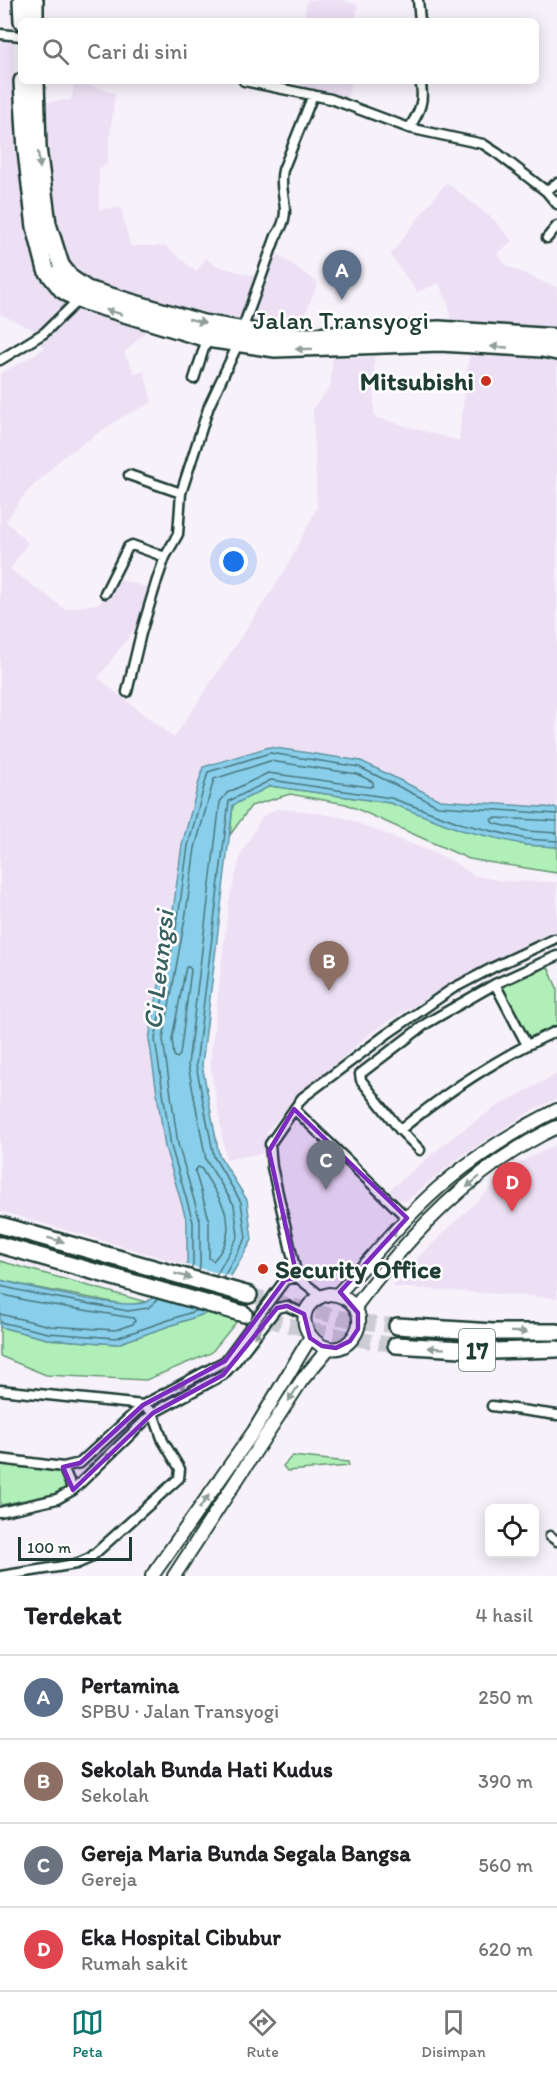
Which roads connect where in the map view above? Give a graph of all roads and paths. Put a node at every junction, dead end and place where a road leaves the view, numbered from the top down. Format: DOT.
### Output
graph roads {
  1 [pos="21,0"];
  2 [pos="35,0"];
  3 [pos="418,0"];
  4 [pos="22,18"];
  5 [pos="35,18"];
  6 [pos="420,18"];
  7 [pos="0,34"];
  8 [pos="18,36"];
  9 [pos="22,84"];
  10 [pos="36,84"];
  11 [pos="259,84"];
  12 [pos="421,84"];
  13 [pos="313,95"];
  14 [pos="409,128"];
  15 [pos="557,183"];
  16 [pos="546,191"];
  17 [pos="557,204"];
  18 [pos="557,226"];
  19 [pos="547,238"];
  20 [pos="78,300"];
  21 [pos="240,337"];
  22 [pos="557,337"];
  23 [pos="207,339"];
  24 [pos="340,341"];
  25 [pos="557,351"];
  26 [pos="0,360"];
  27 [pos="194,379"];
  28 [pos="129,475"];
  29 [pos="181,493"];
  30 [pos="165,557"];
  31 [pos="105,593"];
  32 [pos="127,692"];
  33 [pos="555,939"];
  34 [pos="555,957"];
  35 [pos="557,968"];
  36 [pos="495,984"];
  37 [pos="557,1031"];
  38 [pos="526,1045"];
  39 [pos="294,1109"];
  40 [pos="557,1110"];
  41 [pos="557,1127"];
  42 [pos="400,1130"];
  43 [pos="420,1150"];
  44 [pos="407,1218"];
  45 [pos="0,1225"];
  46 [pos="0,1245"];
  47 [pos="297,1277"];
  48 [pos="249,1295"];
  49 [pos="337,1295"];
  50 [pos="321,1296"];
  51 [pos="355,1307"];
  52 [pos="244,1314"];
  53 [pos="304,1314"];
  54 [pos="398,1326"];
  55 [pos="557,1332"];
  56 [pos="310,1338"];
  57 [pos="396,1345"];
  58 [pos="329,1348"];
  59 [pos="557,1349"];
  60 [pos="0,1389"];
  61 [pos="143,1405"];
  62 [pos="492,1406"];
  63 [pos="153,1413"];
  64 [pos="557,1415"];
  65 [pos="0,1459"];
  66 [pos="63,1467"];
  67 [pos="73,1490"];
  68 [pos="0,1512"];
  69 [pos="1,1576"];
  70 [pos="152,1576"];
  71 [pos="174,1576"];
  1 -- 4 [label="highway"];
  2 -- 5 [label="highway"];
  3 -- 6 [label="street"];
  7 -- 8 [label="street"];
  9 -- 20 [label="highway, Jalan Transyogi"];
  10 -- 21 [label="highway, Jalan Transyogi, one-way"];
  11 -- 13 [label="street"];
  12 -- 14 [label="street"];
  13 -- 14 [label="street"];
  13 -- 21 [label="street"];
  14 -- 16 [label="street"];
  15 -- 16 [label="street"];
  16 -- 17 [label="street"];
  18 -- 19 [label="street"];
  23 -- 20 [label="highway, Jalan Transyogi, one-way"];
  20 -- 26 [label="street"];
  21 -- 23 [label="highway, Jalan Transyogi"];
  21 -- 24 [label="highway, Jalan Transyogi"];
  21 -- 29 [label="street"];
  22 -- 24 [label="highway, Jalan Transyogi"];
  23 -- 27 [label="street"];
  25 -- 24 [label="highway, Jalan Transyogi, one-way"];
  28 -- 29 [label="street"];
  29 -- 30 [label="street"];
  30 -- 31 [label="street"];
  30 -- 32 [label="street"];
  33 -- 39 [label="street"];
  34 -- 35 [label="street"];
  34 -- 36 [label="street"];
  36 -- 38 [label="street"];
  36 -- 42 [label="street"];
  37 -- 38 [label="street"];
  38 -- 42 [label="street"];
  39 -- 44 [label="street"];
  47 -- 39 [label="street, one-way"];
  40 -- 44 [label="street"];
  41 -- 51 [label="street, one-way"];
  42 -- 43 [label="street"];
  49 -- 44 [label="street, one-way"];
  45 -- 48 [label="highway, one-way"];
  46 -- 52 [label="highway"];
  47 -- 50 [label="street"];
  61 -- 47 [label="street, one-way"];
  49 -- 50 [label="street"];
  49 -- 51 [label="street"];
  50 -- 53 [label="street"];
  51 -- 58 [label="street"];
  53 -- 56 [label="street"];
  53 -- 63 [label="street, one-way"];
  54 -- 55 [label="highway, 17, one-way"];
  56 -- 58 [label="street"];
  70 -- 56 [label="street, one-way"];
  59 -- 57 [label="highway, 17, one-way"];
  58 -- 71 [label="street, one-way"];
  60 -- 61 [label="street"];
  61 -- 63 [label="street"];
  61 -- 66 [label="street"];
  62 -- 64 [label="street"];
  63 -- 67 [label="street, one-way"];
  63 -- 69 [label="street"];
  65 -- 66 [label="street"];
  66 -- 67 [label="street"];
  67 -- 68 [label="street"];
}
